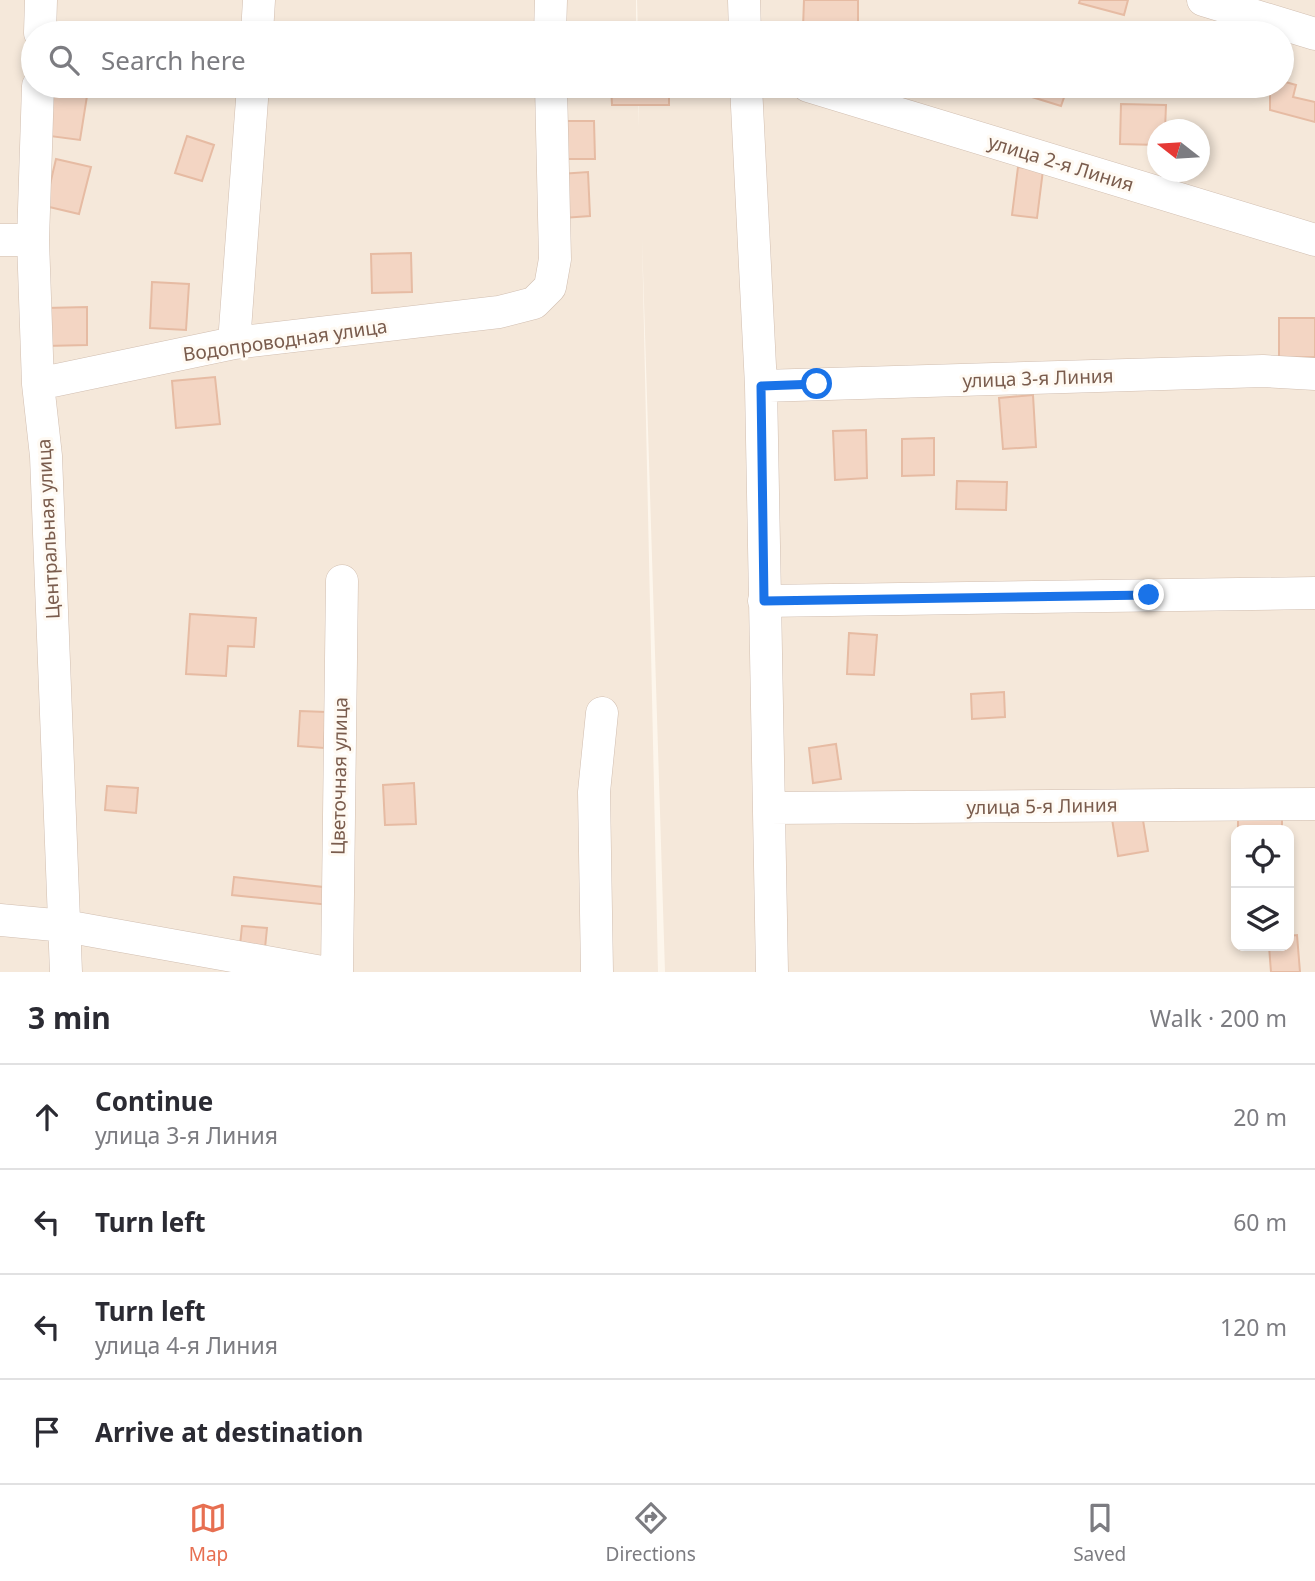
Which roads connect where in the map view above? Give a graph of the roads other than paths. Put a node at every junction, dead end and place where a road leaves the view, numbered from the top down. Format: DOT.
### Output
graph roads {
  1 [pos="41,0"];
  2 [pos="259,0"];
  3 [pos="551,0"];
  4 [pos="744,0"];
  5 [pos="1203,0"];
  6 [pos="40,21"];
  7 [pos="258,21"];
  8 [pos="550,21"];
  9 [pos="745,21"];
  10 [pos="1272,21"];
  11 [pos="1294,28"];
  12 [pos="1315,34"];
  13 [pos="38,98"];
  14 [pos="252,98"];
  15 [pos="551,98"];
  16 [pos="748,98"];
  17 [pos="848,98"];
  18 [pos="0,240"];
  19 [pos="33,240"];
  20 [pos="1315,240"];
  21 [pos="234,343"];
  22 [pos="1315,374"];
  23 [pos="38,384"];
  24 [pos="761,386"];
  25 [pos="342,581"];
  26 [pos="1315,593"];
  27 [pos="764,601"];
  28 [pos="602,713"];
  29 [pos="1315,804"];
  30 [pos="769,808"];
  31 [pos="0,920"];
  32 [pos="65,926"];
  33 [pos="66,972"];
  34 [pos="322,972"];
  35 [pos="337,972"];
  36 [pos="597,972"];
  37 [pos="772,972"];
  1 -- 6 [label="street"];
  2 -- 7 [label="street"];
  3 -- 8 [label="street"];
  4 -- 9 [label="street"];
  5 -- 10 [label="street"];
  11 -- 12 [label="street"];
  13 -- 19 [label="street, Центральная улица"];
  14 -- 21 [label="street"];
  15 -- 21 [label="street, Водопроводная улица"];
  16 -- 24 [label="street"];
  17 -- 20 [label="street, улица 2-я Линия"];
  18 -- 19 [label="street"];
  19 -- 23 [label="street, Центральная улица"];
  21 -- 23 [label="street, Водопроводная улица"];
  22 -- 24 [label="street, улица 3-я Линия"];
  23 -- 32 [label="street, Центральная улица"];
  24 -- 27 [label="street"];
  25 -- 35 [label="street, Цветочная улица"];
  26 -- 27 [label="street"];
  27 -- 30 [label="street"];
  28 -- 36 [label="street"];
  29 -- 30 [label="street, улица 5-я Линия"];
  30 -- 37 [label="street"];
  31 -- 32 [label="street"];
  32 -- 33 [label="street, Центральная улица"];
  32 -- 34 [label="street"];
}
